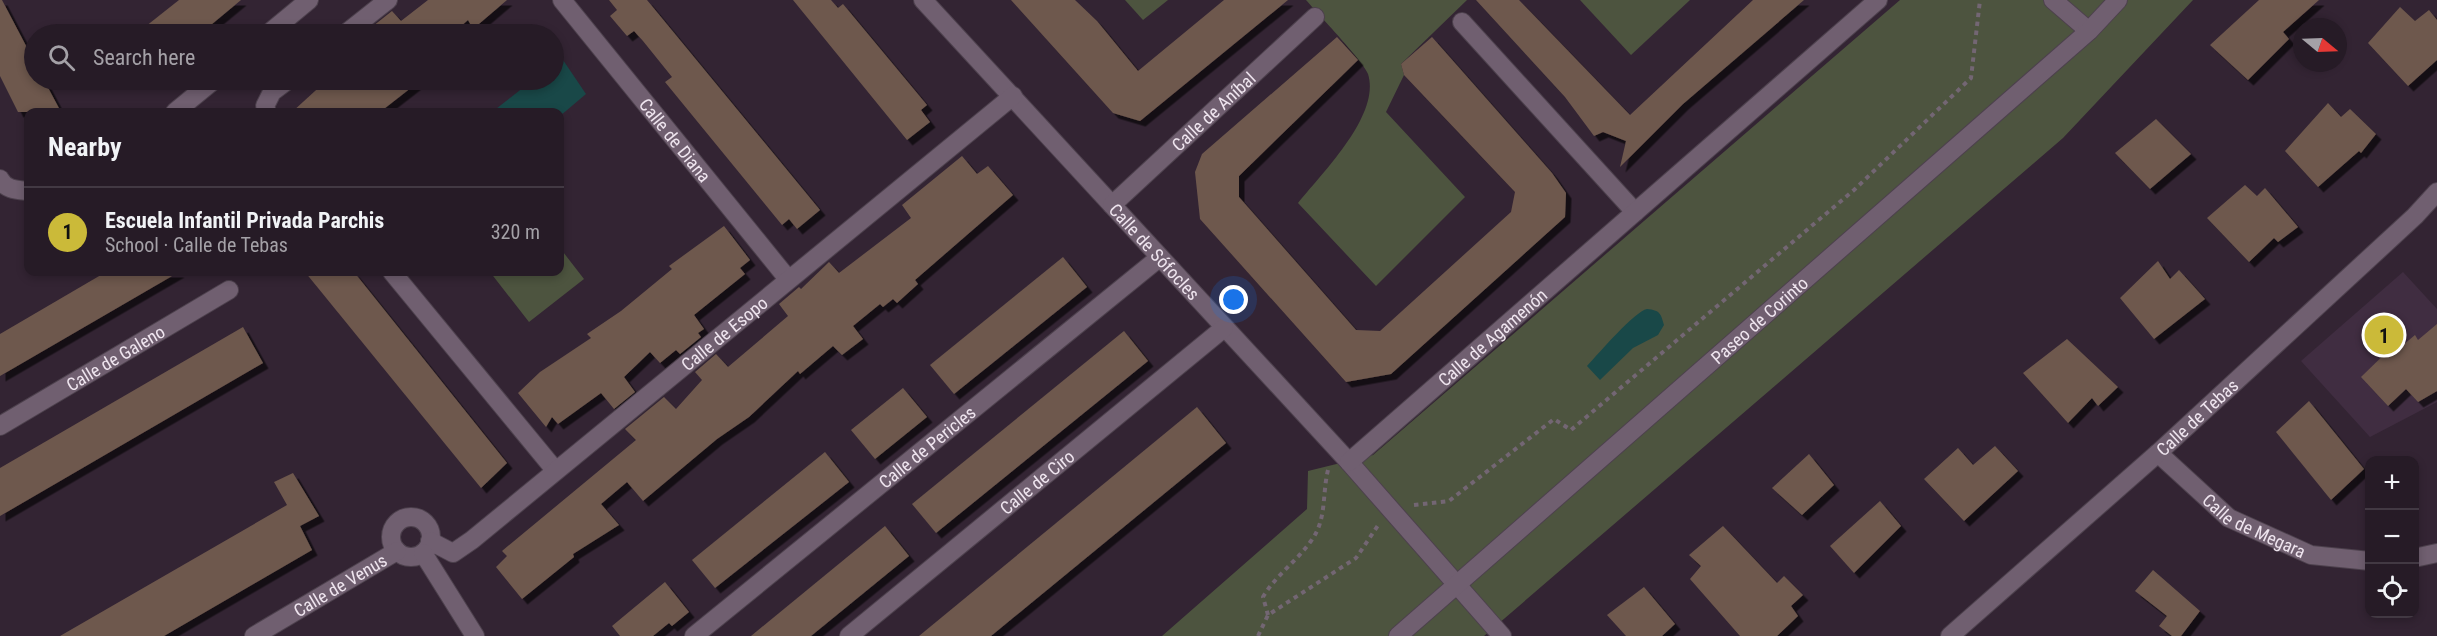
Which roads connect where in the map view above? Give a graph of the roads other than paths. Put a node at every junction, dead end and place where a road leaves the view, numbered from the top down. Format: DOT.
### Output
graph roads {
  1 [pos="309,0"];
  2 [pos="388,0"];
  3 [pos="562,0"];
  4 [pos="923,0"];
  5 [pos="1878,0"];
  6 [pos="2053,0"];
  7 [pos="2118,0"];
  8 [pos="1315,17"];
  9 [pos="1462,22"];
  10 [pos="280,24"];
  11 [pos="358,24"];
  12 [pos="2089,31"];
  13 [pos="202,90"];
  14 [pos="276,90"];
  15 [pos="1012,96"];
  16 [pos="180,108"];
  17 [pos="266,108"];
  18 [pos="0,179"];
  19 [pos="24,191"];
  20 [pos="2437,192"];
  21 [pos="1112,205"];
  22 [pos="1635,212"];
  23 [pos="1159,258"];
  24 [pos="395,276"];
  25 [pos="788,279"];
  26 [pos="229,290"];
  27 [pos="1224,328"];
  28 [pos="0,426"];
  29 [pos="2158,453"];
  30 [pos="1346,458"];
  31 [pos="555,470"];
  32 [pos="427,547"];
  33 [pos="397,551"];
  34 [pos="2437,553"];
  35 [pos="2419,557"];
  36 [pos="2365,560"];
  37 [pos="1458,585"];
  38 [pos="254,636"];
  39 [pos="475,636"];
  40 [pos="694,636"];
  41 [pos="849,636"];
  42 [pos="1398,636"];
  43 [pos="1502,636"];
  44 [pos="1950,636"];
  1 -- 10 [label="street"];
  2 -- 11 [label="street"];
  3 -- 25 [label="street, Calle de Diana"];
  4 -- 15 [label="street, Calle de Sófocles"];
  5 -- 22 [label="street, Calle de Agamenón"];
  6 -- 12 [label="street"];
  7 -- 12 [label="street, Paseo de Corinto"];
  8 -- 21 [label="street, Calle de Aníbal"];
  9 -- 22 [label="street"];
  12 -- 37 [label="street, Paseo de Corinto"];
  13 -- 16 [label="street"];
  14 -- 17 [label="street"];
  15 -- 21 [label="street, Calle de Sófocles"];
  15 -- 25 [label="street, Calle de Esopo"];
  18 -- 19 [label="street"];
  20 -- 29 [label="street, Calle de Tebas"];
  21 -- 23 [label="street, Calle de Sófocles"];
  22 -- 30 [label="street, Calle de Agamenón"];
  23 -- 27 [label="street, Calle de Sófocles"];
  23 -- 40 [label="street, Calle de Pericles"];
  24 -- 31 [label="street"];
  25 -- 31 [label="street, Calle de Esopo"];
  26 -- 28 [label="street, Calle de Galeno"];
  27 -- 30 [label="street, Calle de Sófocles"];
  27 -- 41 [label="street, Calle de Ciro"];
  29 -- 36 [label="street, Calle de Megara"];
  29 -- 44 [label="street, Calle de Tebas"];
  30 -- 37 [label="street, Calle de Sófocles"];
  31 -- 32 [label="street, Calle de Esopo"];
  32 -- 33 [label="street"];
  32 -- 33 [label="street"];
  32 -- 39 [label="street"];
  33 -- 38 [label="street, Calle de Venus"];
  34 -- 35 [label="street"];
  37 -- 42 [label="street, Paseo de Corinto"];
  37 -- 43 [label="street, Calle de Sófocles"];
}
